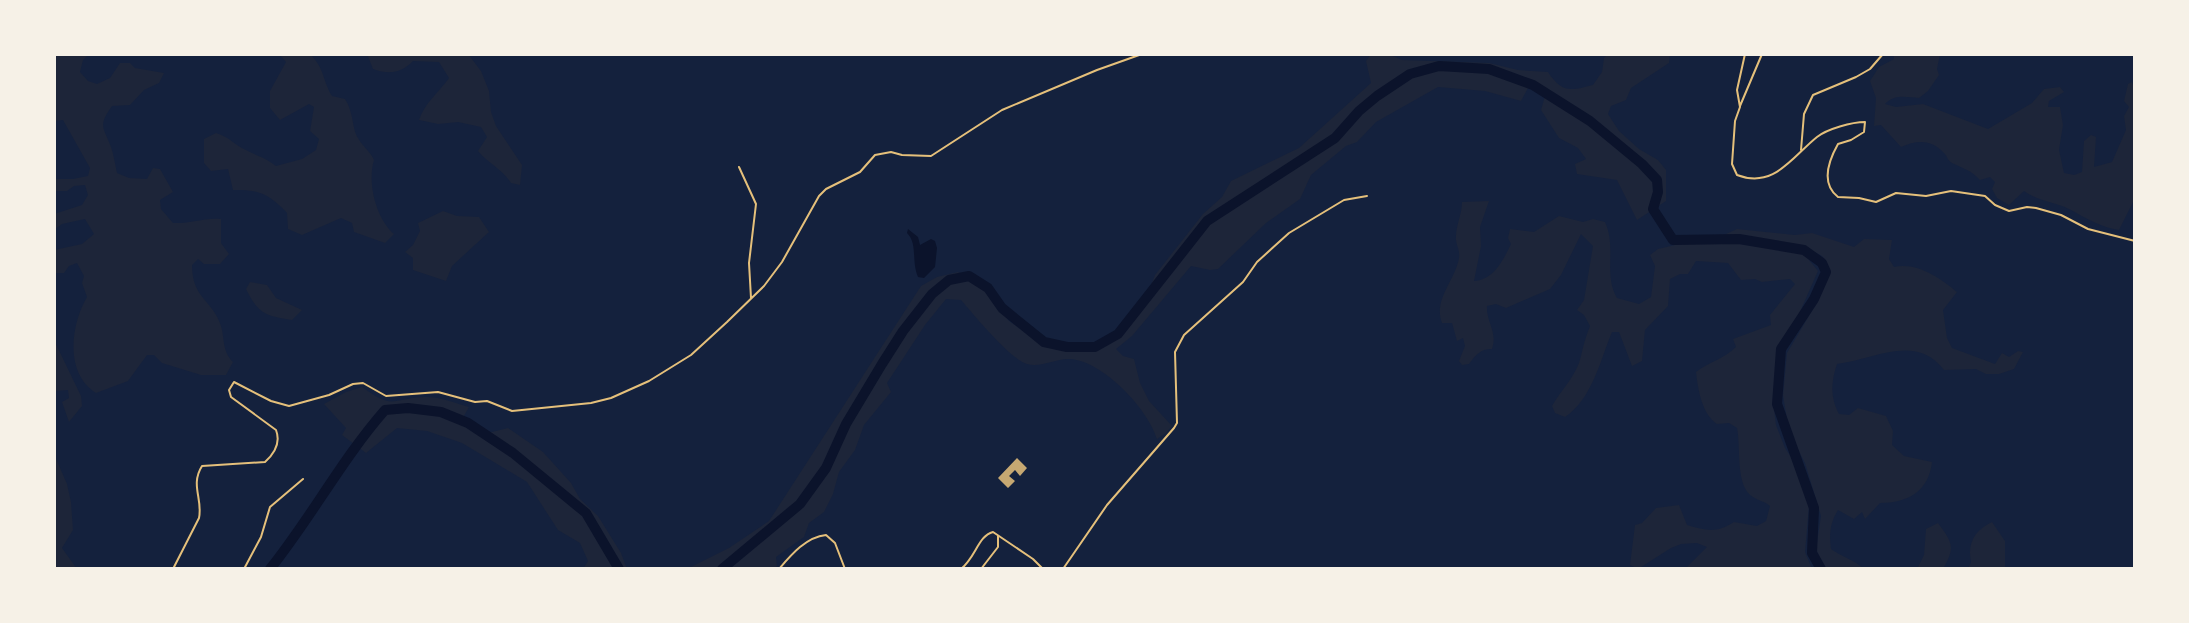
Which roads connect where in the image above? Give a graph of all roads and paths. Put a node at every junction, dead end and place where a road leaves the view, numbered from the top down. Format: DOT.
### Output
graph roads {
  1 [pos="1142,54"];
  2 [pos="1745,54"];
  3 [pos="1762,54"];
  4 [pos="1883,54"];
  5 [pos="1740,107"];
  6 [pos="1801,151"];
  7 [pos="739,167"];
  8 [pos="1367,196"];
  9 [pos="2135,241"];
  10 [pos="751,299"];
  11 [pos="303,479"];
  12 [pos="996,533"];
  13 [pos="173,569"];
  14 [pos="244,569"];
  15 [pos="779,569"];
  16 [pos="845,569"];
  17 [pos="961,569"];
  18 [pos="981,569"];
  19 [pos="1043,569"];
  20 [pos="1063,569"];
  1 -- 10 [label="street"];
  2 -- 5 [label="street"];
  3 -- 5 [label="street"];
  4 -- 6 [label="street"];
  5 -- 6 [label="street"];
  6 -- 9 [label="street"];
  7 -- 10 [label="street"];
  8 -- 20 [label="street"];
  10 -- 13 [label="street"];
  11 -- 14 [label="street"];
  12 -- 17 [label="street"];
  12 -- 18 [label="street"];
  12 -- 19 [label="street"];
  15 -- 16 [label="street"];
}
